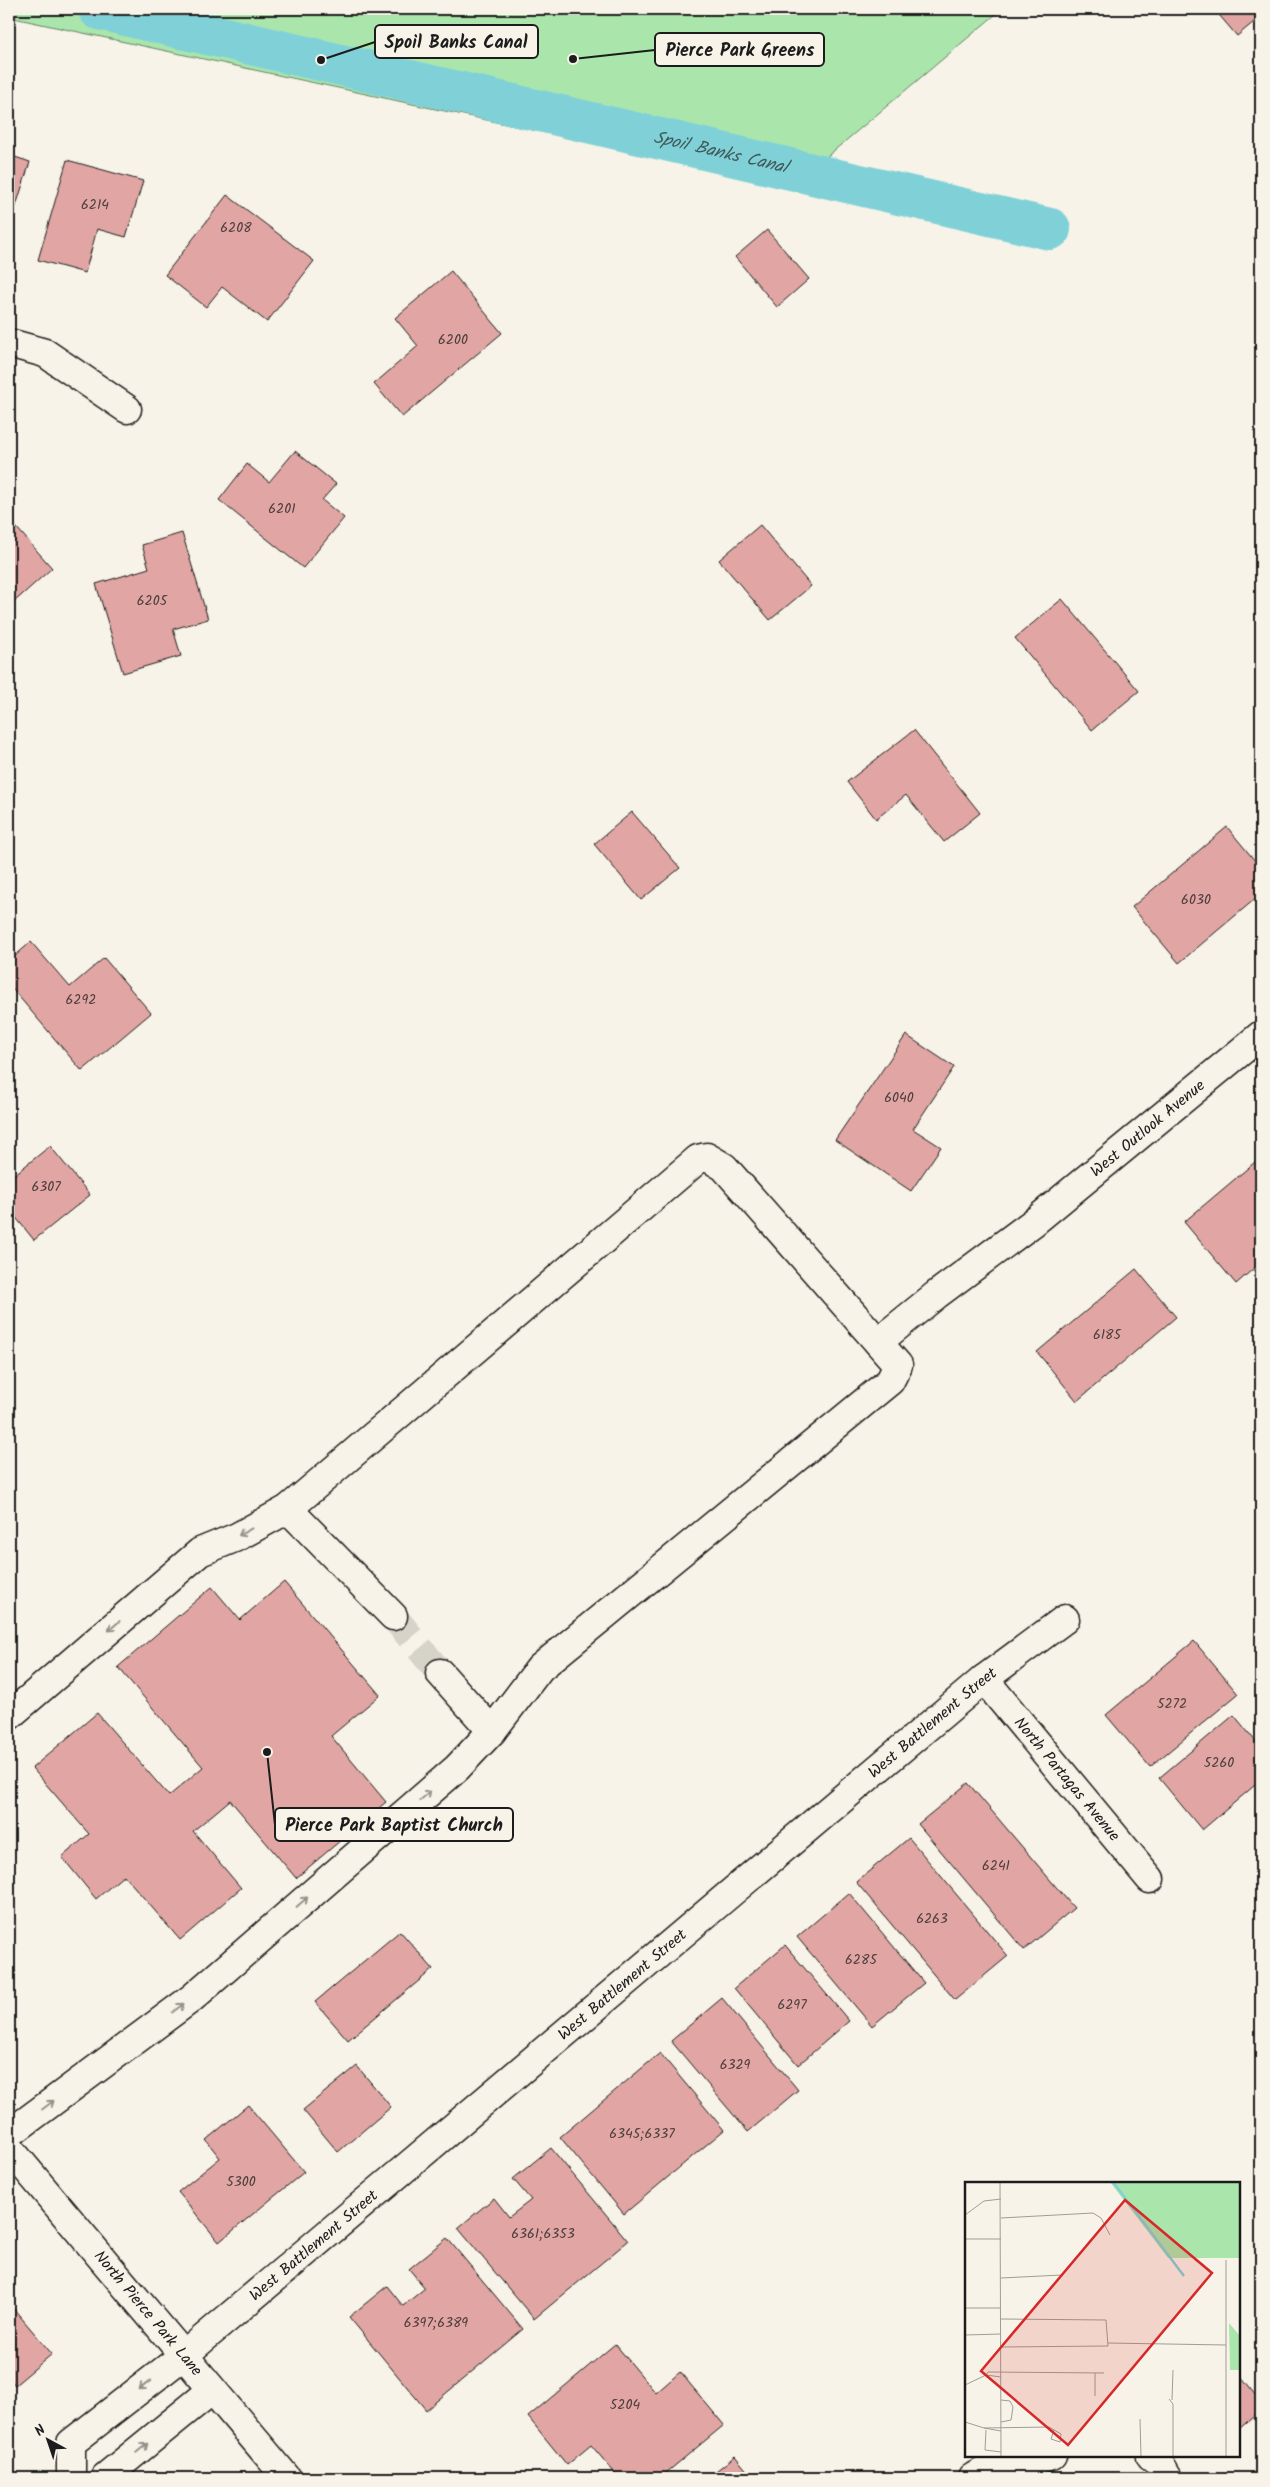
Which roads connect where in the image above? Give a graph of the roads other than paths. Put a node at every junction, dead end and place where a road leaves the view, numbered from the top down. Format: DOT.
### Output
graph roads {
  1 [pos="9,342"];
  2 [pos="127,409"];
  3 [pos="1261,1035"];
  4 [pos="878,1342"];
  5 [pos="288,1509"];
  6 [pos="393,1616"];
  7 [pos="1064,1618"];
  8 [pos="440,1673"];
  9 [pos="984,1679"];
  10 [pos="9,1716"];
  11 [pos="492,1731"];
  12 [pos="1150,1879"];
  13 [pos="9,2134"];
  14 [pos="9,2148"];
  15 [pos="184,2355"];
  16 [pos="212,2390"];
  17 [pos="1152,2457"];
  18 [pos="1043,2465"];
  19 [pos="71,2478"];
  20 [pos="104,2478"];
  21 [pos="287,2478"];
  22 [pos="972,2478"];
  23 [pos="1168,2478"];
  1 -- 2 [label="street"];
  3 -- 4 [label="street, West Outlook Avenue"];
  4 -- 5 [label="street"];
  4 -- 11 [label="street"];
  5 -- 6 [label="street"];
  5 -- 10 [label="street, one-way"];
  7 -- 9 [label="street, West Battlement Street"];
  8 -- 11 [label="street"];
  9 -- 12 [label="street, North Partagas Avenue"];
  9 -- 15 [label="street, West Battlement Street"];
  13 -- 11 [label="street, one-way"];
  14 -- 15 [label="street, North Pierce Park Lane"];
  15 -- 16 [label="street, North Pierce Park Lane"];
  15 -- 19 [label="street, West Battlement Street, one-way"];
  20 -- 16 [label="street, one-way"];
  16 -- 21 [label="street, North Pierce Park Lane"];
  17 -- 23 [label="street"];
  18 -- 22 [label="street"];
}
